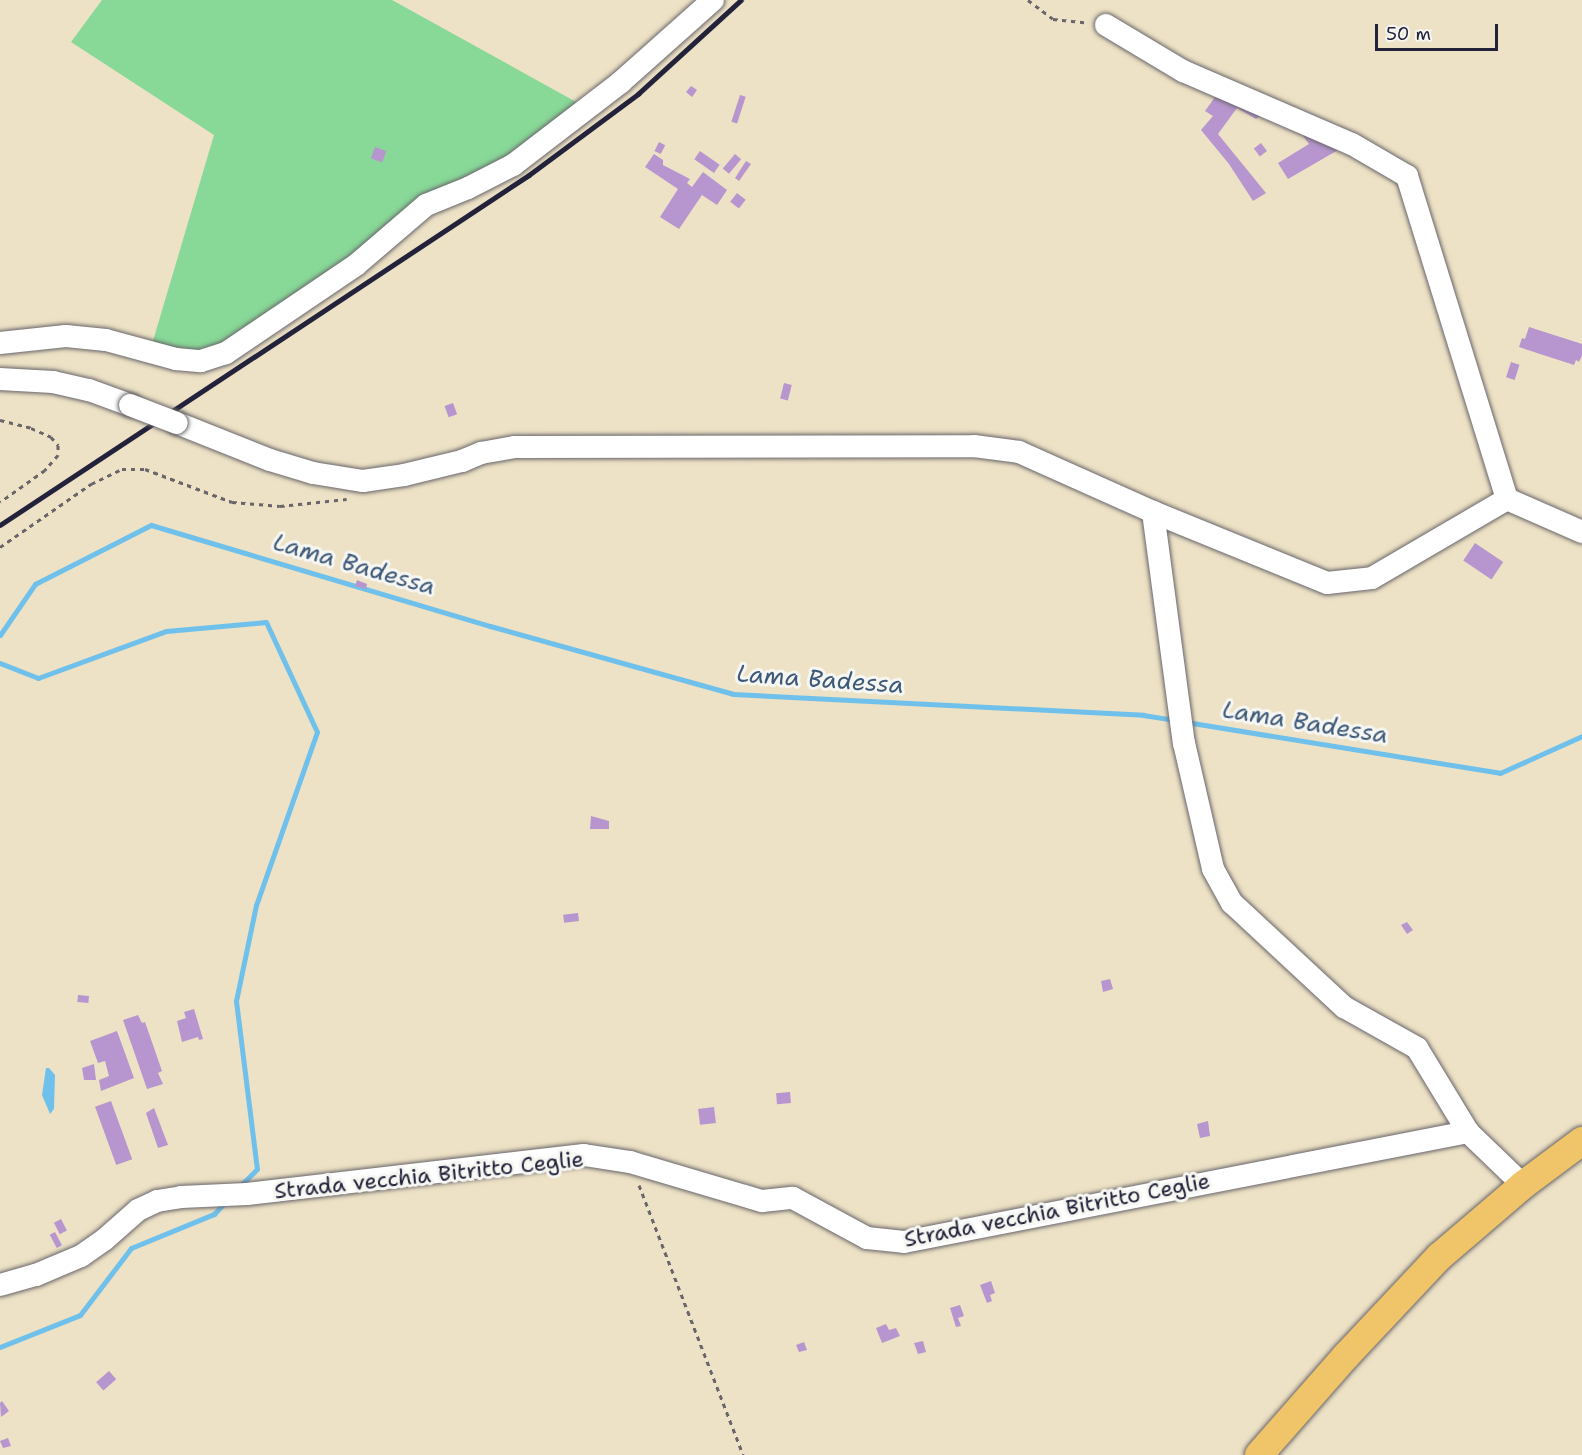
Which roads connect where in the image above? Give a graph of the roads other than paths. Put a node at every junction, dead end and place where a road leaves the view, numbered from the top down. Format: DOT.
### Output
graph roads {
  1 [pos="713,0"];
  2 [pos="1106,25"];
  3 [pos="0,343"];
  4 [pos="0,379"];
  5 [pos="1507,499"];
  6 [pos="1153,512"];
  7 [pos="1582,532"];
  8 [pos="1468,1132"];
  9 [pos="1582,1141"];
  10 [pos="1523,1185"];
  11 [pos="0,1285"];
  12 [pos="1259,1455"];
  1 -- 3 [label="street"];
  2 -- 5 [label="street"];
  4 -- 6 [label="street, bridge"];
  5 -- 6 [label="street"];
  5 -- 7 [label="street"];
  6 -- 8 [label="street"];
  8 -- 10 [label="street"];
  8 -- 11 [label="street, Strada vecchia Bitritto Ceglie"];
  9 -- 10 [label="main road"];
  10 -- 12 [label="main road"];
}
